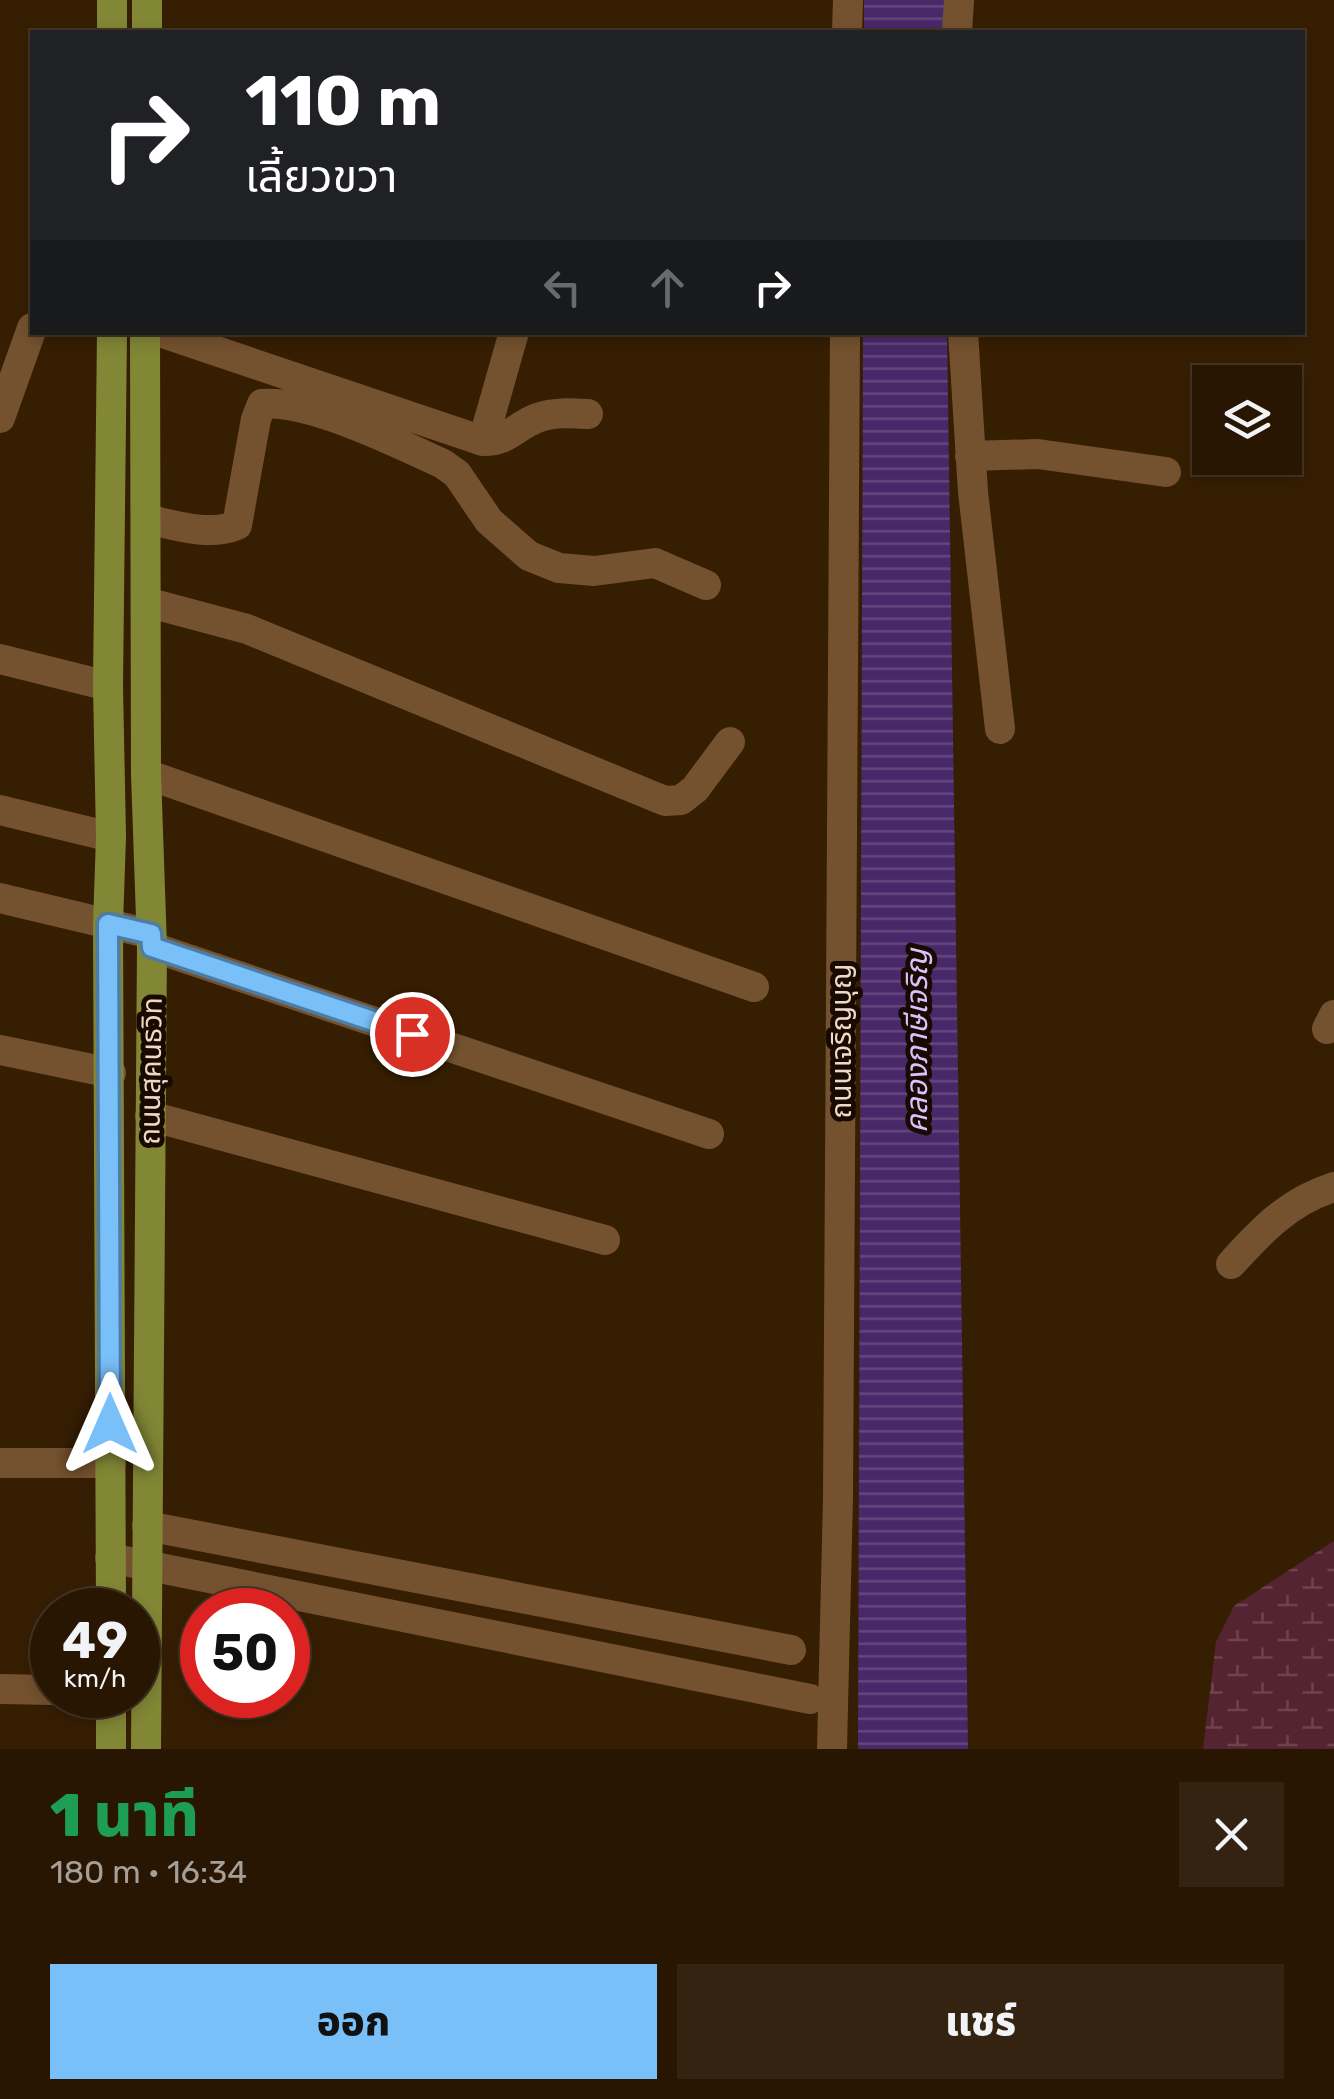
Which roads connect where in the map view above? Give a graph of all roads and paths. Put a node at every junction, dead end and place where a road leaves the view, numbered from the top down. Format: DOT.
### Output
graph roads {
  1 [pos="112,0"];
  2 [pos="147,0"];
  3 [pos="848,0"];
  4 [pos="959,0"];
  5 [pos="112,30"];
  6 [pos="146,30"];
  7 [pos="847,30"];
  8 [pos="957,30"];
  9 [pos="30,334"];
  10 [pos="112,335"];
  11 [pos="145,335"];
  12 [pos="169,335"];
  13 [pos="513,335"];
  14 [pos="846,335"];
  15 [pos="963,335"];
  16 [pos="588,414"];
  17 [pos="0,418"];
  18 [pos="483,441"];
  19 [pos="970,456"];
  20 [pos="1166,472"];
  21 [pos="146,519"];
  22 [pos="706,585"];
  23 [pos="146,602"];
  24 [pos="0,659"];
  25 [pos="108,686"];
  26 [pos="1000,729"];
  27 [pos="730,742"];
  28 [pos="146,774"];
  29 [pos="0,810"];
  30 [pos="111,837"];
  31 [pos="0,898"];
  32 [pos="108,924"];
  33 [pos="152,940"];
  34 [pos="754,987"];
  35 [pos="0,1050"];
  36 [pos="111,1073"];
  37 [pos="150,1116"];
  38 [pos="709,1134"];
  39 [pos="1334,1186"];
  40 [pos="605,1240"];
  41 [pos="1230,1264"];
  42 [pos="110,1463"];
  43 [pos="0,1464"];
  44 [pos="147,1526"];
  45 [pos="110,1558"];
  46 [pos="146,1565"];
  47 [pos="110,1588"];
  48 [pos="791,1650"];
  49 [pos="0,1689"];
  50 [pos="30,1690"];
  51 [pos="810,1699"];
  52 [pos="111,1718"];
  53 [pos="110,1749"];
  54 [pos="146,1749"];
  55 [pos="832,1749"];
  1 -- 5 [label="main road"];
  2 -- 6 [label="main road"];
  3 -- 7 [label="street"];
  4 -- 8 [label="street"];
  9 -- 17 [label="street"];
  10 -- 25 [label="main road, ถนนสุคนธวิท"];
  11 -- 21 [label="main road, ถนนสุคนธวิท"];
  12 -- 18 [label="street"];
  13 -- 18 [label="street"];
  14 -- 55 [label="street, ถนนเจริญบุญ"];
  15 -- 19 [label="street"];
  16 -- 18 [label="street"];
  19 -- 20 [label="street"];
  19 -- 26 [label="street"];
  21 -- 22 [label="street"];
  21 -- 23 [label="main road, ถนนสุคนธวิท"];
  23 -- 27 [label="street"];
  23 -- 28 [label="main road, ถนนสุคนธวิท"];
  24 -- 25 [label="street"];
  25 -- 30 [label="main road, ถนนสุคนธวิท"];
  28 -- 33 [label="main road, ถนนสุคนธวิท"];
  28 -- 34 [label="street"];
  29 -- 30 [label="street"];
  30 -- 32 [label="main road, ถนนสุคนธวิท"];
  31 -- 32 [label="street"];
  32 -- 33 [label="street"];
  32 -- 36 [label="main road, ถนนสุคนธวิท"];
  33 -- 37 [label="main road, ถนนสุคนธวิท"];
  33 -- 38 [label="street"];
  35 -- 36 [label="street"];
  36 -- 42 [label="main road, ถนนสุคนธวิท"];
  37 -- 40 [label="street"];
  37 -- 44 [label="main road, ถนนสุคนธวิท"];
  39 -- 41 [label="street"];
  42 -- 43 [label="street"];
  42 -- 45 [label="main road, ถนนสุคนธวิท"];
  44 -- 46 [label="main road, ถนนสุคนธวิท"];
  44 -- 48 [label="street"];
  45 -- 46 [label="street"];
  45 -- 47 [label="main road, ถนนสุคนธวิท"];
  46 -- 51 [label="street"];
  46 -- 54 [label="main road, ถนนสุคนธวิท"];
  49 -- 50 [label="street"];
  52 -- 53 [label="main road"];
}
